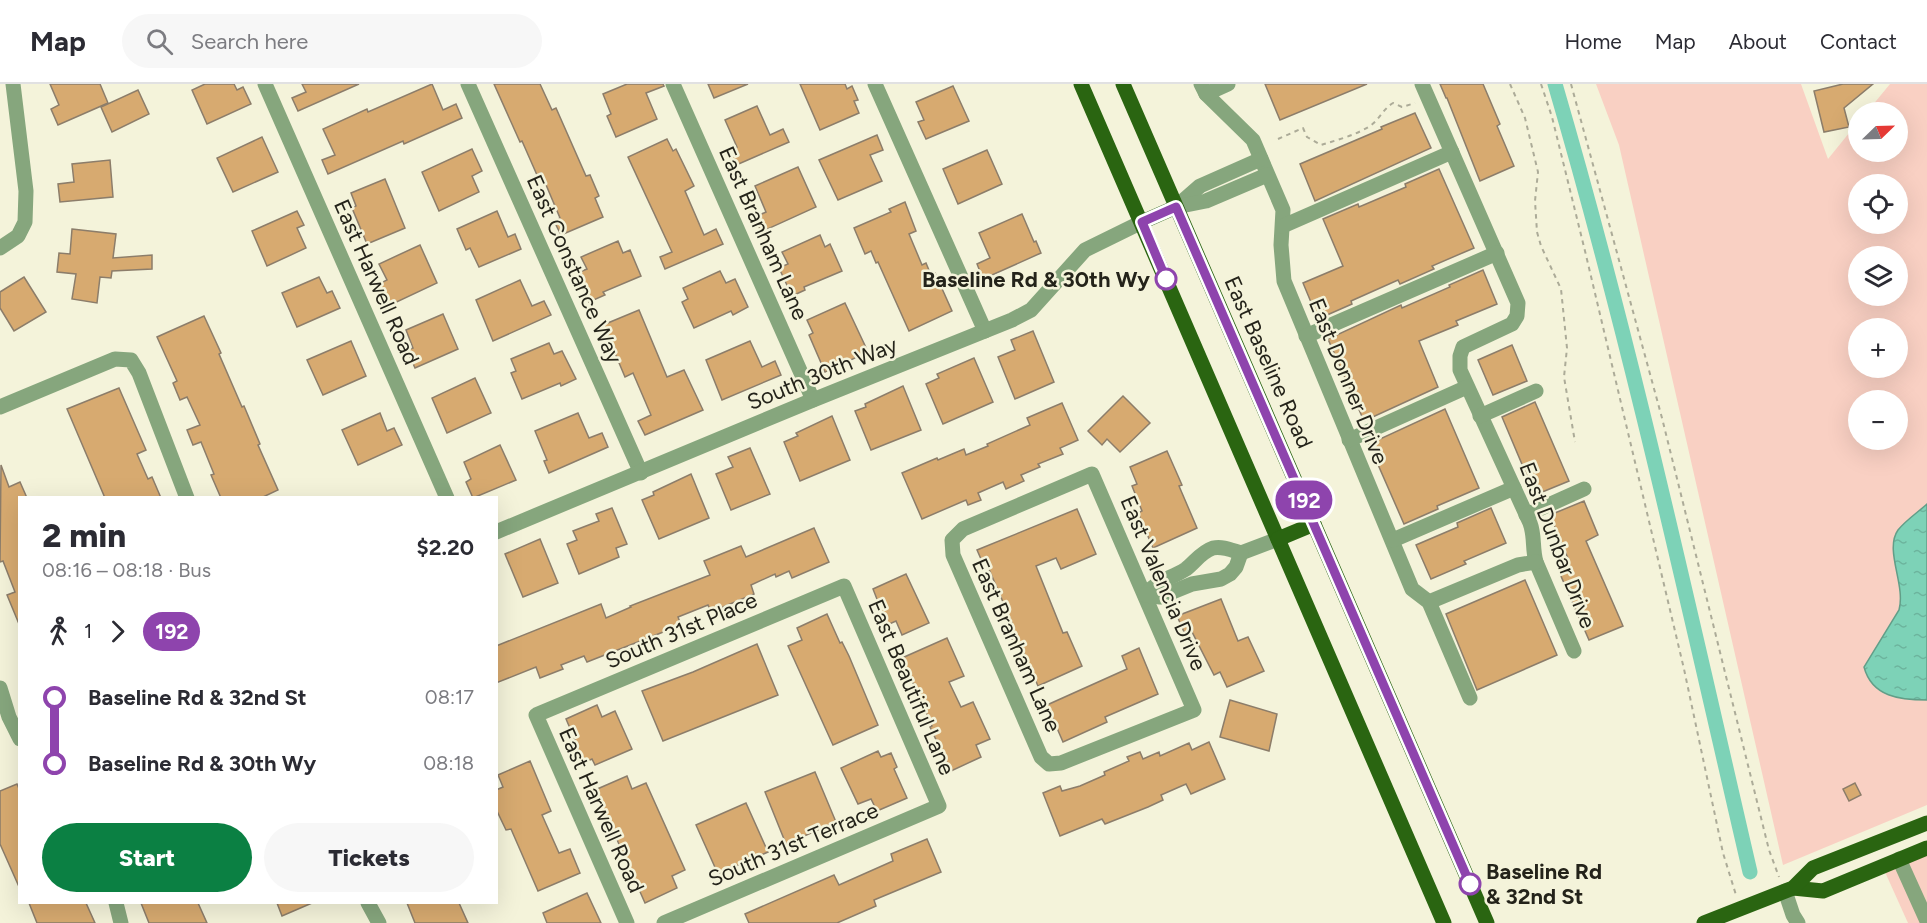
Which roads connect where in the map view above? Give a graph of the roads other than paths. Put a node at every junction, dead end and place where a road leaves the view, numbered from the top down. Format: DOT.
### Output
graph roads {
  1 [pos="13,84"];
  2 [pos="265,84"];
  3 [pos="468,84"];
  4 [pos="673,84"];
  5 [pos="875,84"];
  6 [pos="1081,84"];
  7 [pos="1123,84"];
  8 [pos="1228,84"];
  9 [pos="1422,84"];
  10 [pos="1204,89"];
  11 [pos="1452,152"];
  12 [pos="1260,159"];
  13 [pos="1227,174"];
  14 [pos="1267,175"];
  15 [pos="1233,189"];
  16 [pos="1176,207"];
  17 [pos="1142,222"];
  18 [pos="1283,226"];
  19 [pos="0,248"];
  20 [pos="1497,253"];
  21 [pos="985,331"];
  22 [pos="1306,336"];
  23 [pos="1467,387"];
  24 [pos="1536,391"];
  25 [pos="813,400"];
  26 [pos="0,406"];
  27 [pos="1480,416"];
  28 [pos="1349,440"];
  29 [pos="641,473"];
  30 [pos="1514,488"];
  31 [pos="1584,489"];
  32 [pos="186,496"];
  33 [pos="446,496"];
  34 [pos="1526,515"];
  35 [pos="1314,524"];
  36 [pos="498,531"];
  37 [pos="1278,539"];
  38 [pos="952,540"];
  39 [pos="1393,540"];
  40 [pos="1241,554"];
  41 [pos="1536,562"];
  42 [pos="844,586"];
  43 [pos="1145,595"];
  44 [pos="1429,602"];
  45 [pos="1574,651"];
  46 [pos="0,688"];
  47 [pos="1470,698"];
  48 [pos="1194,710"];
  49 [pos="536,715"];
  50 [pos="18,735"];
  51 [pos="939,806"];
  52 [pos="1927,823"];
  53 [pos="1927,848"];
  54 [pos="1899,860"];
  55 [pos="1785,891"];
  56 [pos="116,904"];
  57 [pos="369,904"];
  58 [pos="1927,921"];
  59 [pos="1711,922"];
  60 [pos="121,923"];
  61 [pos="379,923"];
  62 [pos="627,923"];
  63 [pos="664,923"];
  64 [pos="1444,923"];
  65 [pos="1487,923"];
  66 [pos="1798,923"];
  1 -- 19 [label="street"];
  2 -- 33 [label="street, East Harwell Road"];
  3 -- 29 [label="street, East Constance Way"];
  4 -- 25 [label="street, East Branham Lane"];
  5 -- 21 [label="street"];
  6 -- 17 [label="main road"];
  7 -- 16 [label="main road, East Baseline Road"];
  8 -- 10 [label="street"];
  9 -- 11 [label="street"];
  10 -- 12 [label="street, East Donner Drive"];
  11 -- 18 [label="street"];
  11 -- 20 [label="street"];
  12 -- 13 [label="street"];
  12 -- 14 [label="street, East Donner Drive"];
  13 -- 15 [label="street"];
  13 -- 16 [label="street"];
  14 -- 15 [label="street"];
  14 -- 18 [label="street, East Donner Drive"];
  15 -- 16 [label="street"];
  16 -- 17 [label="main road"];
  16 -- 35 [label="main road, East Baseline Road"];
  17 -- 21 [label="street, South 30th Way"];
  17 -- 37 [label="main road"];
  18 -- 22 [label="street, East Donner Drive"];
  20 -- 22 [label="street"];
  20 -- 23 [label="street, East Dunbar Drive"];
  21 -- 25 [label="street, South 30th Way"];
  22 -- 28 [label="street, East Donner Drive"];
  23 -- 27 [label="street, East Dunbar Drive"];
  23 -- 28 [label="street"];
  24 -- 27 [label="street"];
  25 -- 29 [label="street, South 30th Way"];
  26 -- 32 [label="street"];
  27 -- 30 [label="street, East Dunbar Drive"];
  28 -- 39 [label="street, East Donner Drive"];
  29 -- 36 [label="street, South 30th Way"];
  30 -- 34 [label="street, East Dunbar Drive"];
  30 -- 39 [label="street"];
  31 -- 34 [label="street"];
  34 -- 41 [label="street, East Dunbar Drive"];
  35 -- 37 [label="main road"];
  35 -- 65 [label="main road, East Baseline Road"];
  37 -- 40 [label="street"];
  37 -- 64 [label="main road"];
  38 -- 43 [label="street, East Valencia Drive"];
  38 -- 48 [label="street, East Branham Lane"];
  39 -- 44 [label="street, East Donner Drive"];
  40 -- 43 [label="street"];
  40 -- 43 [label="street"];
  41 -- 44 [label="street"];
  41 -- 45 [label="street, East Dunbar Drive"];
  42 -- 49 [label="street, South 31st Place"];
  42 -- 51 [label="street, East Beautiful Lane"];
  43 -- 48 [label="street, East Valencia Drive"];
  44 -- 47 [label="street, East Donner Drive"];
  46 -- 50 [label="street"];
  49 -- 62 [label="street, East Harwell Road"];
  51 -- 63 [label="street, South 31st Terrace"];
  52 -- 55 [label="main road"];
  53 -- 54 [label="main road"];
  54 -- 55 [label="main road"];
  54 -- 58 [label="street"];
  55 -- 59 [label="main road"];
  55 -- 66 [label="street"];
  56 -- 60 [label="street"];
  57 -- 61 [label="street"];
}
